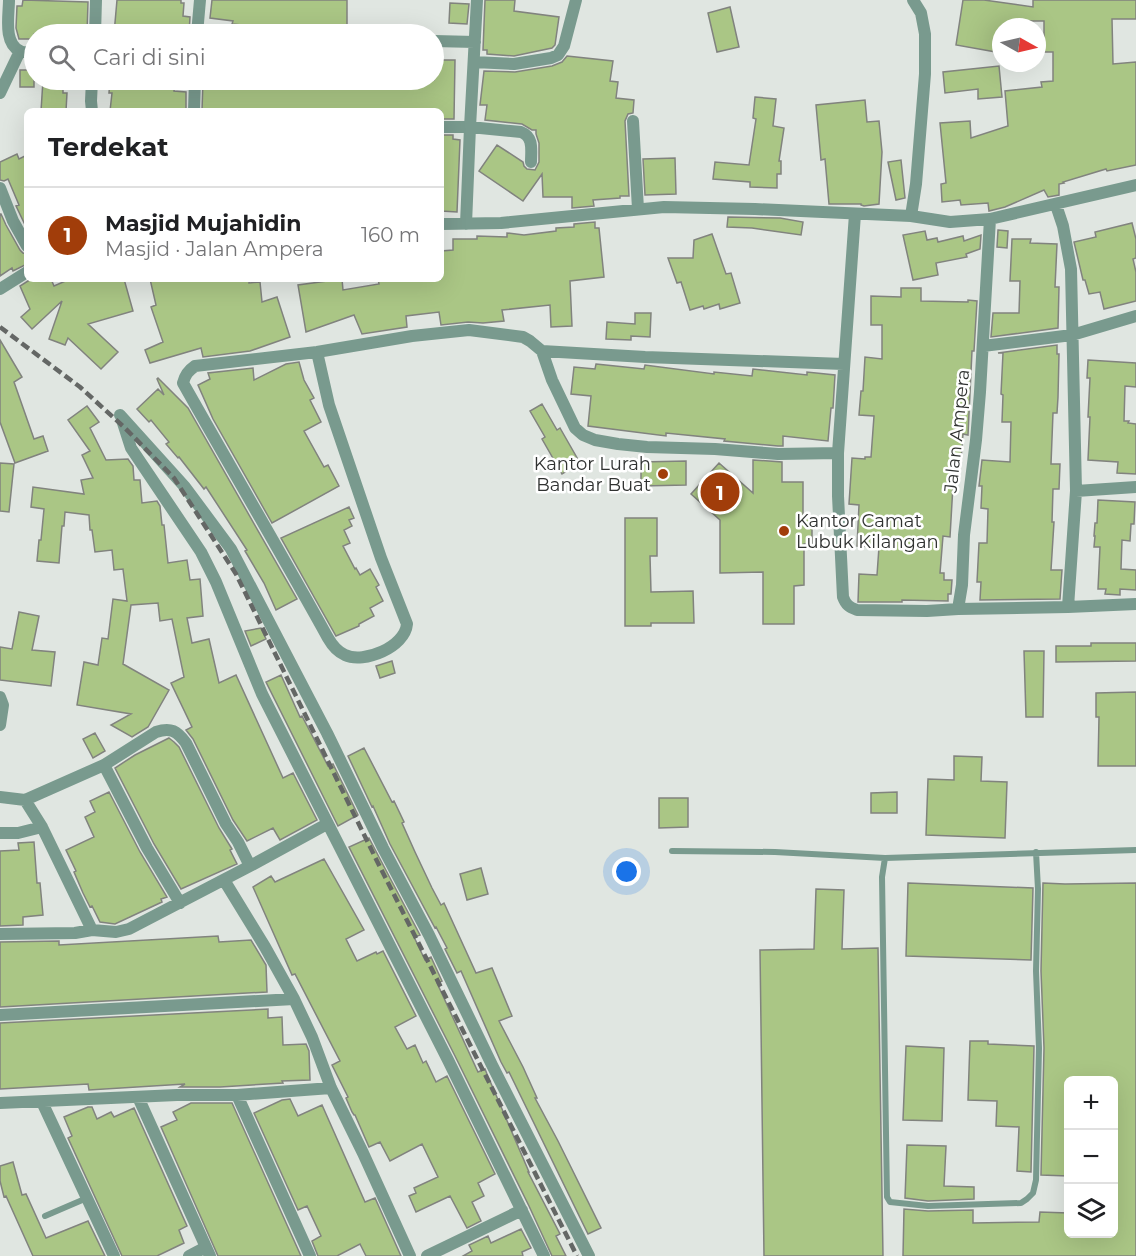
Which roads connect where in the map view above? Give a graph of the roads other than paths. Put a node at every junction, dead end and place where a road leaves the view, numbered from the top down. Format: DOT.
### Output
graph roads {
  1 [pos="9,0"];
  2 [pos="96,0"];
  3 [pos="200,0"];
  4 [pos="477,0"];
  5 [pos="576,0"];
  6 [pos="913,0"];
  7 [pos="95,24"];
  8 [pos="198,24"];
  9 [pos="444,41"];
  10 [pos="475,42"];
  11 [pos="20,51"];
  12 [pos="24,51"];
  13 [pos="474,62"];
  14 [pos="92,90"];
  15 [pos="195,90"];
  16 [pos="0,93"];
  17 [pos="92,108"];
  18 [pos="194,108"];
  19 [pos="633,121"];
  20 [pos="444,127"];
  21 [pos="470,127"];
  22 [pos="531,162"];
  23 [pos="1136,185"];
  24 [pos="0,188"];
  25 [pos="1056,205"];
  26 [pos="639,209"];
  27 [pos="855,214"];
  28 [pos="911,216"];
  29 [pos="990,219"];
  30 [pos="444,224"];
  31 [pos="466,224"];
  32 [pos="24,241"];
  33 [pos="24,274"];
  34 [pos="0,289"];
  35 [pos="1136,316"];
  36 [pos="1072,335"];
  37 [pos="983,346"];
  38 [pos="542,351"];
  39 [pos="317,352"];
  40 [pos="844,364"];
  41 [pos="838,453"];
  42 [pos="1136,487"];
  43 [pos="1076,490"];
  44 [pos="1136,604"];
  45 [pos="1068,607"];
  46 [pos="958,609"];
  47 [pos="0,697"];
  48 [pos="0,724"];
  49 [pos="104,765"];
  50 [pos="0,797"];
  51 [pos="25,800"];
  52 [pos="327,824"];
  53 [pos="42,827"];
  54 [pos="0,833"];
  55 [pos="1136,850"];
  56 [pos="672,851"];
  57 [pos="1036,852"];
  58 [pos="885,858"];
  59 [pos="250,866"];
  60 [pos="224,880"];
  61 [pos="180,903"];
  62 [pos="92,930"];
  63 [pos="0,934"];
  64 [pos="294,999"];
  65 [pos="0,1015"];
  66 [pos="332,1088"];
  67 [pos="237,1095"];
  68 [pos="138,1097"];
  69 [pos="42,1102"];
  70 [pos="0,1103"];
  71 [pos="87,1198"];
  72 [pos="522,1210"];
  73 [pos="45,1216"];
  74 [pos="208,1252"];
  75 [pos="114,1256"];
  76 [pos="189,1256"];
  77 [pos="310,1256"];
  78 [pos="410,1256"];
  79 [pos="427,1256"];
  80 [pos="544,1256"];
  81 [pos="589,1256"];
  1 -- 11 [label="street"];
  2 -- 7 [label="street"];
  3 -- 8 [label="street"];
  4 -- 10 [label="street"];
  5 -- 13 [label="street"];
  6 -- 28 [label="street"];
  9 -- 10 [label="street"];
  10 -- 13 [label="street"];
  11 -- 12 [label="street"];
  11 -- 16 [label="street"];
  13 -- 21 [label="street"];
  14 -- 17 [label="street"];
  15 -- 18 [label="street"];
  19 -- 26 [label="street"];
  20 -- 21 [label="street"];
  21 -- 22 [label="street"];
  21 -- 31 [label="street"];
  23 -- 25 [label="street"];
  24 -- 32 [label="street"];
  25 -- 29 [label="street"];
  25 -- 36 [label="street"];
  26 -- 27 [label="street"];
  26 -- 31 [label="street"];
  27 -- 28 [label="street"];
  27 -- 40 [label="street"];
  28 -- 29 [label="street"];
  29 -- 37 [label="street, Jalan Ampera"];
  30 -- 31 [label="street"];
  33 -- 34 [label="street"];
  35 -- 36 [label="street"];
  36 -- 37 [label="street"];
  36 -- 43 [label="street"];
  37 -- 46 [label="street, Jalan Ampera"];
  38 -- 39 [label="street"];
  38 -- 40 [label="street"];
  38 -- 41 [label="street"];
  39 -- 39 [label="street"];
  40 -- 41 [label="street"];
  41 -- 46 [label="street"];
  42 -- 43 [label="street"];
  43 -- 45 [label="street"];
  44 -- 45 [label="street"];
  45 -- 46 [label="street"];
  47 -- 48 [label="street"];
  49 -- 51 [label="street"];
  49 -- 59 [label="street"];
  49 -- 61 [label="street"];
  50 -- 51 [label="street"];
  51 -- 53 [label="street"];
  52 -- 59 [label="street"];
  52 -- 72 [label="street"];
  52 -- 81 [label="street"];
  53 -- 54 [label="street"];
  53 -- 62 [label="street"];
  55 -- 57 [label="lane"];
  56 -- 58 [label="lane"];
  57 -- 58 [label="lane"];
  57 -- 58 [label="lane"];
  59 -- 60 [label="street"];
  60 -- 61 [label="street"];
  60 -- 64 [label="street"];
  61 -- 62 [label="street"];
  62 -- 63 [label="street"];
  64 -- 65 [label="street"];
  64 -- 66 [label="street"];
  66 -- 67 [label="street"];
  66 -- 78 [label="street"];
  67 -- 68 [label="street"];
  67 -- 77 [label="street"];
  68 -- 69 [label="street"];
  68 -- 74 [label="street"];
  69 -- 70 [label="street"];
  69 -- 71 [label="street"];
  71 -- 73 [label="lane"];
  71 -- 75 [label="street"];
  72 -- 79 [label="street"];
  72 -- 80 [label="street"];
  74 -- 76 [label="street"];
}
